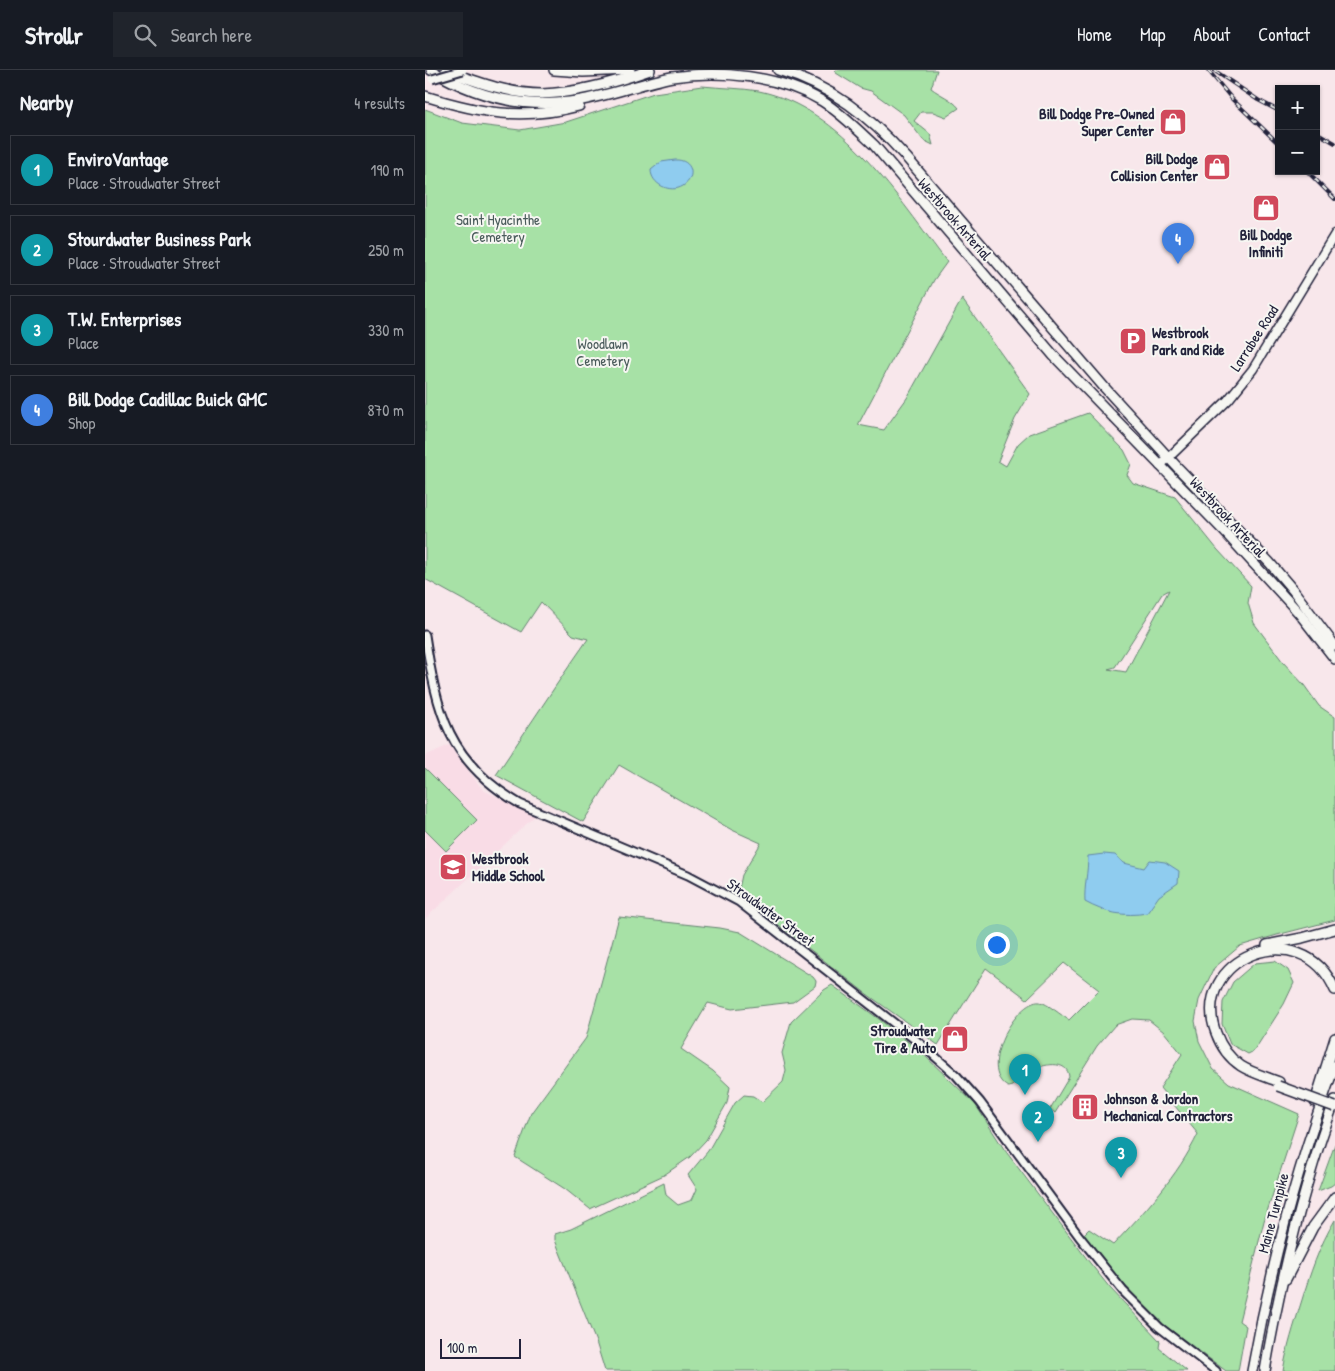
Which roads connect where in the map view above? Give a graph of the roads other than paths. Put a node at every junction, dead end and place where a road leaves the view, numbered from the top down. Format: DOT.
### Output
graph roads {
  1 [pos="446,70"];
  2 [pos="463,70"];
  3 [pos="554,70"];
  4 [pos="630,70"];
  5 [pos="651,70"];
  6 [pos="778,70"];
  7 [pos="429,77"];
  8 [pos="611,93"];
  9 [pos="426,95"];
  10 [pos="1335,234"];
  11 [pos="1168,458"];
  12 [pos="1160,466"];
  13 [pos="425,635"];
  14 [pos="1335,646"];
  15 [pos="1335,660"];
  16 [pos="1335,928"];
  17 [pos="1335,990"];
  18 [pos="1335,1038"];
  19 [pos="1335,1065"];
  20 [pos="1279,1084"];
  21 [pos="1335,1101"];
  22 [pos="1335,1107"];
  23 [pos="1312,1127"];
  24 [pos="1335,1197"];
  25 [pos="1280,1291"];
  26 [pos="1216,1371"];
  27 [pos="1252,1371"];
  28 [pos="1265,1371"];
  1 -- 5 [label="highway"];
  2 -- 7 [label="main road, bridge"];
  3 -- 4 [label="highway"];
  6 -- 11 [label="highway, Westbrook Arterial"];
  7 -- 8 [label="highway, Westbrook Arterial"];
  8 -- 9 [label="highway"];
  8 -- 12 [label="highway, Westbrook Arterial"];
  10 -- 11 [label="main road, Larrabee Road"];
  11 -- 12 [label="main road, Larrabee Road"];
  11 -- 14 [label="highway, Westbrook Arterial"];
  12 -- 15 [label="highway, Westbrook Arterial"];
  13 -- 26 [label="main road, Stroudwater Street"];
  16 -- 20 [label="highway"];
  17 -- 20 [label="highway"];
  18 -- 23 [label="highway"];
  19 -- 23 [label="highway, Maine Turnpike"];
  20 -- 21 [label="highway"];
  20 -- 22 [label="highway, bridge"];
  21 -- 25 [label="highway, Maine Turnpike"];
  23 -- 27 [label="highway, Maine Turnpike"];
  24 -- 25 [label="highway"];
  25 -- 28 [label="highway, Maine Turnpike"];
}
